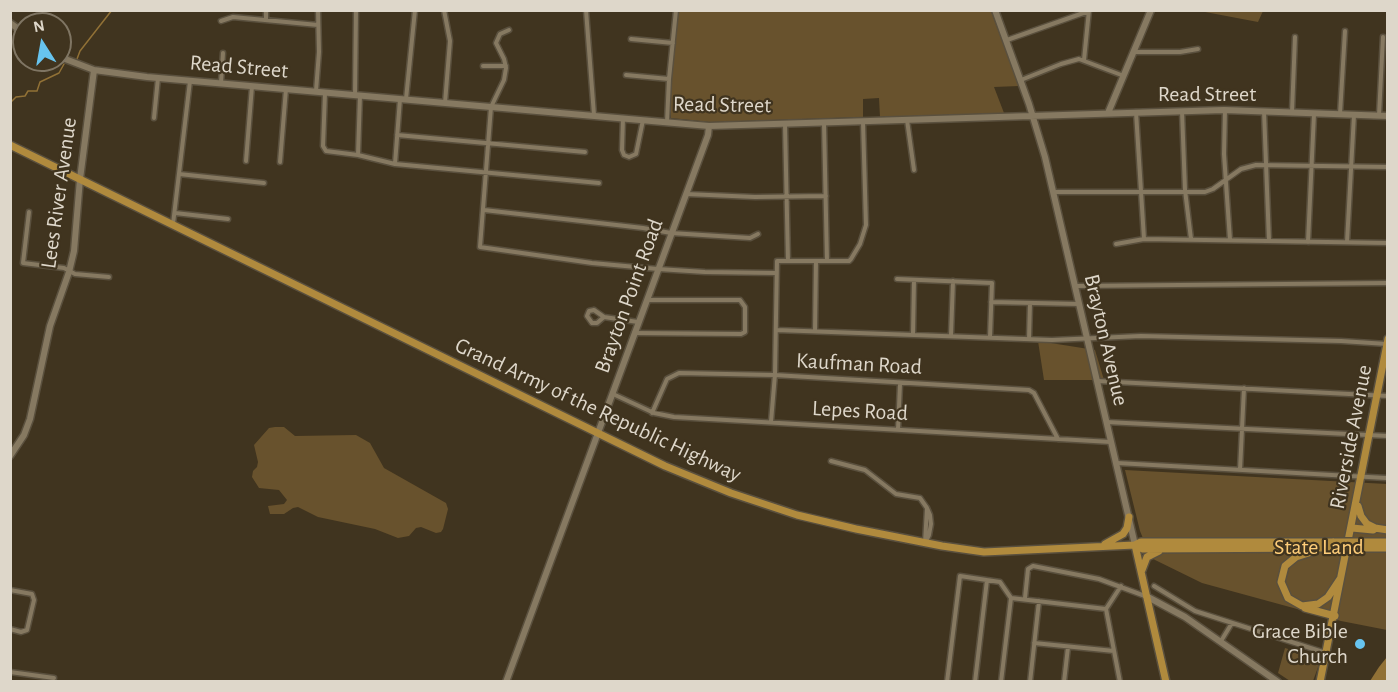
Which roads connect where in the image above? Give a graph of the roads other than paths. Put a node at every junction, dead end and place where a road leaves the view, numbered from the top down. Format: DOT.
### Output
graph roads {
  1 [pos="266,10"];
  2 [pos="318,10"];
  3 [pos="356,10"];
  4 [pos="415,10"];
  5 [pos="444,10"];
  6 [pos="586,10"];
  7 [pos="676,10"];
  8 [pos="995,10"];
  9 [pos="1151,10"];
  10 [pos="1089,11"];
  11 [pos="266,20"];
  12 [pos="221,21"];
  13 [pos="318,25"];
  14 [pos="509,30"];
  15 [pos="1345,31"];
  16 [pos="1383,36"];
  17 [pos="1295,37"];
  18 [pos="631,39"];
  19 [pos="1006,40"];
  20 [pos="673,43"];
  21 [pos="1198,48"];
  22 [pos="1134,52"];
  23 [pos="223,53"];
  24 [pos="1084,60"];
  25 [pos="72,62"];
  26 [pos="483,66"];
  27 [pos="506,66"];
  28 [pos="94,70"];
  29 [pos="626,75"];
  30 [pos="1124,76"];
  31 [pos="158,78"];
  32 [pos="669,79"];
  33 [pos="1021,80"];
  34 [pos="190,81"];
  35 [pos="220,83"];
  36 [pos="252,86"];
  37 [pos="286,89"];
  38 [pos="316,92"];
  39 [pos="325,93"];
  40 [pos="357,95"];
  41 [pos="403,99"];
  42 [pos="445,103"];
  43 [pos="491,107"];
  44 [pos="1225,110"];
  45 [pos="1182,111"];
  46 [pos="1264,111"];
  47 [pos="1136,112"];
  48 [pos="1292,112"];
  49 [pos="1108,113"];
  50 [pos="1314,113"];
  51 [pos="1340,114"];
  52 [pos="594,115"];
  53 [pos="1354,115"];
  54 [pos="1033,116"];
  55 [pos="1379,116"];
  56 [pos="1388,116"];
  57 [pos="154,118"];
  58 [pos="623,118"];
  59 [pos="643,120"];
  60 [pos="907,120"];
  61 [pos="668,122"];
  62 [pos="863,122"];
  63 [pos="824,123"];
  64 [pos="785,124"];
  65 [pos="709,126"];
  66 [pos="397,135"];
  67 [pos="486,143"];
  68 [pos="10,145"];
  69 [pos="585,152"];
  70 [pos="358,154"];
  71 [pos="246,161"];
  72 [pos="280,162"];
  73 [pos="395,164"];
  74 [pos="1265,165"];
  75 [pos="1312,165"];
  76 [pos="1351,166"];
  77 [pos="1388,167"];
  78 [pos="914,170"];
  79 [pos="486,172"];
  80 [pos="179,174"];
  81 [pos="80,179"];
  82 [pos="1226,180"];
  83 [pos="264,183"];
  84 [pos="598,183"];
  85 [pos="1054,192"];
  86 [pos="1141,192"];
  87 [pos="1185,192"];
  88 [pos="686,194"];
  89 [pos="826,196"];
  90 [pos="787,197"];
  91 [pos="484,210"];
  92 [pos="29,212"];
  93 [pos="175,213"];
  94 [pos="228,219"];
  95 [pos="173,225"];
  96 [pos="671,233"];
  97 [pos="758,234"];
  98 [pos="1144,239"];
  99 [pos="1191,239"];
  100 [pos="1230,240"];
  101 [pos="1269,241"];
  102 [pos="1308,242"];
  103 [pos="1347,242"];
  104 [pos="1388,243"];
  105 [pos="1116,244"];
  106 [pos="788,261"];
  107 [pos="816,261"];
  108 [pos="827,261"];
  109 [pos="658,269"];
  110 [pos="70,270"];
  111 [pos="776,273"];
  112 [pos="109,277"];
  113 [pos="897,279"];
  114 [pos="914,280"];
  115 [pos="952,281"];
  116 [pos="1388,283"];
  117 [pos="1075,286"];
  118 [pos="647,300"];
  119 [pos="991,302"];
  120 [pos="1030,303"];
  121 [pos="1079,304"];
  122 [pos="604,317"];
  123 [pos="638,322"];
  124 [pos="776,330"];
  125 [pos="815,331"];
  126 [pos="634,333"];
  127 [pos="913,334"];
  128 [pos="951,335"];
  129 [pos="990,337"];
  130 [pos="1029,339"];
  131 [pos="1087,339"];
  132 [pos="1387,343"];
  133 [pos="775,375"];
  134 [pos="1096,381"];
  135 [pos="900,384"];
  136 [pos="1244,388"];
  137 [pos="612,394"];
  138 [pos="1377,396"];
  139 [pos="1388,396"];
  140 [pos="652,412"];
  141 [pos="771,422"];
  142 [pos="1106,422"];
  143 [pos="1243,429"];
  144 [pos="898,430"];
  145 [pos="598,433"];
  146 [pos="1370,436"];
  147 [pos="1388,436"];
  148 [pos="1058,440"];
  149 [pos="1111,442"];
  150 [pos="13,447"];
  151 [pos="10,456"];
  152 [pos="831,461"];
  153 [pos="1116,463"];
  154 [pos="1240,470"];
  155 [pos="1362,476"];
  156 [pos="1386,478"];
  157 [pos="1357,500"];
  158 [pos="1129,517"];
  159 [pos="1352,528"];
  160 [pos="1388,530"];
  161 [pos="1388,542"];
  162 [pos="925,543"];
  163 [pos="1136,545"];
  164 [pos="1334,545"];
  165 [pos="1362,545"];
  166 [pos="1096,546"];
  167 [pos="1388,548"];
  168 [pos="1168,549"];
  169 [pos="1141,573"];
  170 [pos="1343,574"];
  171 [pos="987,580"];
  172 [pos="1121,586"];
  173 [pos="1154,586"];
  174 [pos="10,590"];
  175 [pos="1146,596"];
  176 [pos="1011,598"];
  177 [pos="1024,598"];
  178 [pos="1039,601"];
  179 [pos="1299,606"];
  180 [pos="1106,609"];
  181 [pos="1335,616"];
  182 [pos="1232,623"];
  183 [pos="10,629"];
  184 [pos="1221,641"];
  185 [pos="1034,643"];
  186 [pos="1068,647"];
  187 [pos="1114,651"];
  188 [pos="1327,653"];
  189 [pos="10,672"];
  190 [pos="54,678"];
  191 [pos="506,681"];
  192 [pos="947,681"];
  193 [pos="975,681"];
  194 [pos="1001,681"];
  195 [pos="1030,681"];
  196 [pos="1064,681"];
  197 [pos="1120,681"];
  198 [pos="1166,681"];
  199 [pos="1278,681"];
  200 [pos="1320,681"];
  1 -- 11 [label="street"];
  2 -- 13 [label="street"];
  3 -- 40 [label="street"];
  4 -- 41 [label="street"];
  5 -- 42 [label="street"];
  6 -- 52 [label="street"];
  7 -- 20 [label="street"];
  8 -- 19 [label="main road, Brayton Avenue"];
  9 -- 22 [label="main road"];
  10 -- 19 [label="street"];
  10 -- 24 [label="street"];
  11 -- 12 [label="street"];
  11 -- 13 [label="street"];
  13 -- 38 [label="street"];
  14 -- 27 [label="street"];
  15 -- 51 [label="street"];
  16 -- 55 [label="street"];
  17 -- 48 [label="street"];
  18 -- 20 [label="street"];
  19 -- 33 [label="main road, Brayton Avenue"];
  20 -- 32 [label="street"];
  21 -- 22 [label="street"];
  22 -- 30 [label="main road"];
  23 -- 35 [label="street"];
  24 -- 30 [label="street"];
  24 -- 33 [label="street"];
  25 -- 28 [label="main road, Read Street"];
  26 -- 27 [label="street"];
  27 -- 43 [label="street"];
  28 -- 31 [label="main road, Read Street"];
  28 -- 81 [label="main road, Lees River Avenue"];
  29 -- 32 [label="street"];
  30 -- 49 [label="main road"];
  31 -- 34 [label="main road, Read Street"];
  31 -- 57 [label="street"];
  32 -- 61 [label="street"];
  33 -- 54 [label="main road, Brayton Avenue"];
  34 -- 35 [label="main road, Read Street"];
  34 -- 80 [label="street"];
  35 -- 36 [label="main road, Read Street"];
  36 -- 37 [label="main road, Read Street"];
  36 -- 71 [label="street"];
  37 -- 38 [label="main road, Read Street"];
  37 -- 72 [label="street"];
  38 -- 39 [label="main road, Read Street"];
  39 -- 40 [label="main road, Read Street"];
  39 -- 70 [label="street"];
  40 -- 41 [label="main road, Read Street"];
  40 -- 70 [label="street"];
  41 -- 42 [label="main road, Read Street"];
  41 -- 66 [label="street"];
  42 -- 43 [label="main road, Read Street"];
  43 -- 52 [label="main road, Read Street"];
  43 -- 67 [label="street"];
  44 -- 45 [label="main road, Read Street"];
  44 -- 46 [label="main road, Read Street"];
  44 -- 82 [label="street"];
  45 -- 47 [label="main road, Read Street"];
  45 -- 87 [label="street"];
  46 -- 48 [label="main road, Read Street"];
  46 -- 74 [label="street"];
  47 -- 49 [label="main road, Read Street"];
  47 -- 86 [label="street"];
  48 -- 50 [label="main road, Read Street"];
  49 -- 54 [label="main road, Read Street"];
  50 -- 51 [label="main road, Read Street"];
  50 -- 75 [label="street"];
  51 -- 53 [label="main road, Read Street"];
  52 -- 58 [label="main road, Read Street"];
  53 -- 55 [label="main road, Read Street"];
  53 -- 76 [label="street"];
  54 -- 60 [label="main road, Read Street"];
  54 -- 85 [label="main road, Brayton Avenue"];
  55 -- 56 [label="main road, Read Street"];
  58 -- 59 [label="main road, Read Street"];
  58 -- 59 [label="street"];
  59 -- 61 [label="main road, Read Street"];
  60 -- 62 [label="main road, Read Street"];
  60 -- 78 [label="street"];
  61 -- 65 [label="main road, Read Street"];
  62 -- 63 [label="main road, Read Street"];
  62 -- 108 [label="street"];
  63 -- 64 [label="main road, Read Street"];
  63 -- 89 [label="street"];
  64 -- 65 [label="main road, Read Street"];
  64 -- 90 [label="street"];
  65 -- 88 [label="main road, Brayton Point Road"];
  66 -- 67 [label="street"];
  66 -- 73 [label="street"];
  67 -- 69 [label="street"];
  67 -- 79 [label="street"];
  68 -- 81 [label="main road"];
  70 -- 73 [label="street"];
  73 -- 79 [label="street"];
  74 -- 75 [label="street"];
  74 -- 82 [label="street"];
  74 -- 101 [label="street"];
  75 -- 76 [label="street"];
  75 -- 102 [label="street"];
  76 -- 77 [label="street"];
  76 -- 103 [label="street"];
  79 -- 84 [label="street"];
  79 -- 91 [label="street"];
  80 -- 83 [label="street"];
  80 -- 93 [label="street"];
  81 -- 95 [label="main road, Grand Army of the Republic Highway"];
  81 -- 110 [label="main road, Lees River Avenue"];
  82 -- 87 [label="street"];
  82 -- 100 [label="street"];
  85 -- 86 [label="street"];
  85 -- 117 [label="main road, Brayton Avenue"];
  86 -- 87 [label="street"];
  86 -- 98 [label="street"];
  87 -- 99 [label="street"];
  88 -- 90 [label="street"];
  88 -- 96 [label="main road, Brayton Point Road"];
  89 -- 90 [label="street"];
  89 -- 108 [label="street"];
  90 -- 106 [label="street"];
  91 -- 96 [label="street"];
  91 -- 109 [label="street"];
  92 -- 110 [label="street"];
  93 -- 94 [label="street"];
  93 -- 95 [label="street"];
  95 -- 145 [label="main road, Grand Army of the Republic Highway"];
  96 -- 97 [label="street"];
  96 -- 109 [label="main road, Brayton Point Road"];
  98 -- 99 [label="street"];
  98 -- 105 [label="street"];
  99 -- 100 [label="street"];
  100 -- 101 [label="street"];
  101 -- 102 [label="street"];
  102 -- 103 [label="street"];
  103 -- 104 [label="street"];
  106 -- 107 [label="street"];
  106 -- 111 [label="street"];
  107 -- 108 [label="street"];
  107 -- 125 [label="street"];
  109 -- 111 [label="street"];
  109 -- 118 [label="main road, Brayton Point Road"];
  110 -- 112 [label="street"];
  110 -- 150 [label="main road, Lees River Avenue"];
  111 -- 124 [label="street"];
  113 -- 114 [label="street"];
  114 -- 115 [label="street"];
  114 -- 127 [label="street"];
  115 -- 119 [label="street"];
  115 -- 128 [label="street"];
  116 -- 117 [label="street"];
  117 -- 121 [label="main road, Brayton Avenue"];
  118 -- 123 [label="main road, Brayton Point Road"];
  118 -- 126 [label="street"];
  119 -- 120 [label="street"];
  119 -- 129 [label="street"];
  120 -- 121 [label="street"];
  120 -- 130 [label="street"];
  121 -- 131 [label="main road, Brayton Avenue"];
  122 -- 122 [label="street"];
  122 -- 123 [label="street"];
  123 -- 126 [label="main road, Brayton Point Road"];
  124 -- 125 [label="street"];
  124 -- 133 [label="street"];
  125 -- 127 [label="street"];
  126 -- 137 [label="main road, Brayton Point Road"];
  127 -- 128 [label="street"];
  128 -- 129 [label="street"];
  129 -- 130 [label="street"];
  130 -- 131 [label="street"];
  131 -- 132 [label="street"];
  131 -- 134 [label="main road, Brayton Avenue"];
  132 -- 138 [label="main road, Riverside Avenue"];
  133 -- 135 [label="street, Kaufman Road"];
  133 -- 140 [label="street, Kaufman Road"];
  133 -- 141 [label="street"];
  134 -- 136 [label="street"];
  134 -- 142 [label="main road, Brayton Avenue"];
  135 -- 144 [label="street"];
  135 -- 148 [label="street, Kaufman Road"];
  136 -- 138 [label="street"];
  136 -- 143 [label="street"];
  137 -- 140 [label="street, Lepes Road"];
  137 -- 145 [label="main road, Brayton Point Road"];
  138 -- 139 [label="street"];
  138 -- 146 [label="main road, Riverside Avenue"];
  140 -- 141 [label="street, Lepes Road"];
  141 -- 144 [label="street, Lepes Road"];
  142 -- 143 [label="street"];
  142 -- 149 [label="main road, Brayton Avenue"];
  143 -- 146 [label="street"];
  143 -- 154 [label="street"];
  144 -- 148 [label="street, Lepes Road"];
  145 -- 162 [label="main road, Grand Army of the Republic Highway"];
  145 -- 191 [label="main road, Brayton Point Road"];
  146 -- 147 [label="street"];
  146 -- 155 [label="main road, Riverside Avenue"];
  148 -- 149 [label="street, Lepes Road"];
  149 -- 153 [label="main road, Brayton Avenue"];
  150 -- 151 [label="main road, Lees River Avenue"];
  152 -- 162 [label="street"];
  153 -- 154 [label="street"];
  153 -- 158 [label="main road, Brayton Avenue"];
  154 -- 155 [label="street"];
  155 -- 156 [label="street"];
  155 -- 157 [label="main road, Riverside Avenue"];
  157 -- 159 [label="main road, Riverside Avenue"];
  157 -- 160 [label="main road"];
  158 -- 163 [label="main road, Brayton Avenue"];
  158 -- 166 [label="main road"];
  159 -- 160 [label="main road"];
  159 -- 170 [label="main road, Riverside Avenue"];
  161 -- 165 [label="main road"];
  162 -- 166 [label="main road, Grand Army of the Republic Highway"];
  163 -- 164 [label="main road"];
  163 -- 166 [label="main road, Grand Army of the Republic Highway"];
  163 -- 168 [label="main road"];
  163 -- 169 [label="main road, Brayton Avenue"];
  164 -- 165 [label="main road, bridge"];
  164 -- 168 [label="main road"];
  164 -- 179 [label="main road"];
  165 -- 167 [label="main road"];
  168 -- 169 [label="main road"];
  169 -- 175 [label="main road, Brayton Avenue"];
  170 -- 179 [label="main road"];
  170 -- 181 [label="main road, Riverside Avenue"];
  171 -- 176 [label="street"];
  171 -- 192 [label="street"];
  171 -- 193 [label="street"];
  172 -- 175 [label="street"];
  172 -- 177 [label="street"];
  172 -- 180 [label="street"];
  173 -- 182 [label="street"];
  174 -- 183 [label="street"];
  175 -- 184 [label="main road"];
  175 -- 198 [label="main road, Brayton Avenue"];
  176 -- 177 [label="street"];
  176 -- 194 [label="street"];
  177 -- 178 [label="street"];
  178 -- 180 [label="street"];
  178 -- 185 [label="street"];
  179 -- 181 [label="main road"];
  180 -- 187 [label="street"];
  181 -- 188 [label="main road, Riverside Avenue"];
  182 -- 184 [label="street"];
  182 -- 188 [label="street"];
  184 -- 199 [label="main road"];
  185 -- 186 [label="street"];
  185 -- 195 [label="street"];
  186 -- 187 [label="street"];
  186 -- 196 [label="street"];
  187 -- 197 [label="street"];
  188 -- 200 [label="main road, Riverside Avenue"];
  189 -- 190 [label="street"];
}
